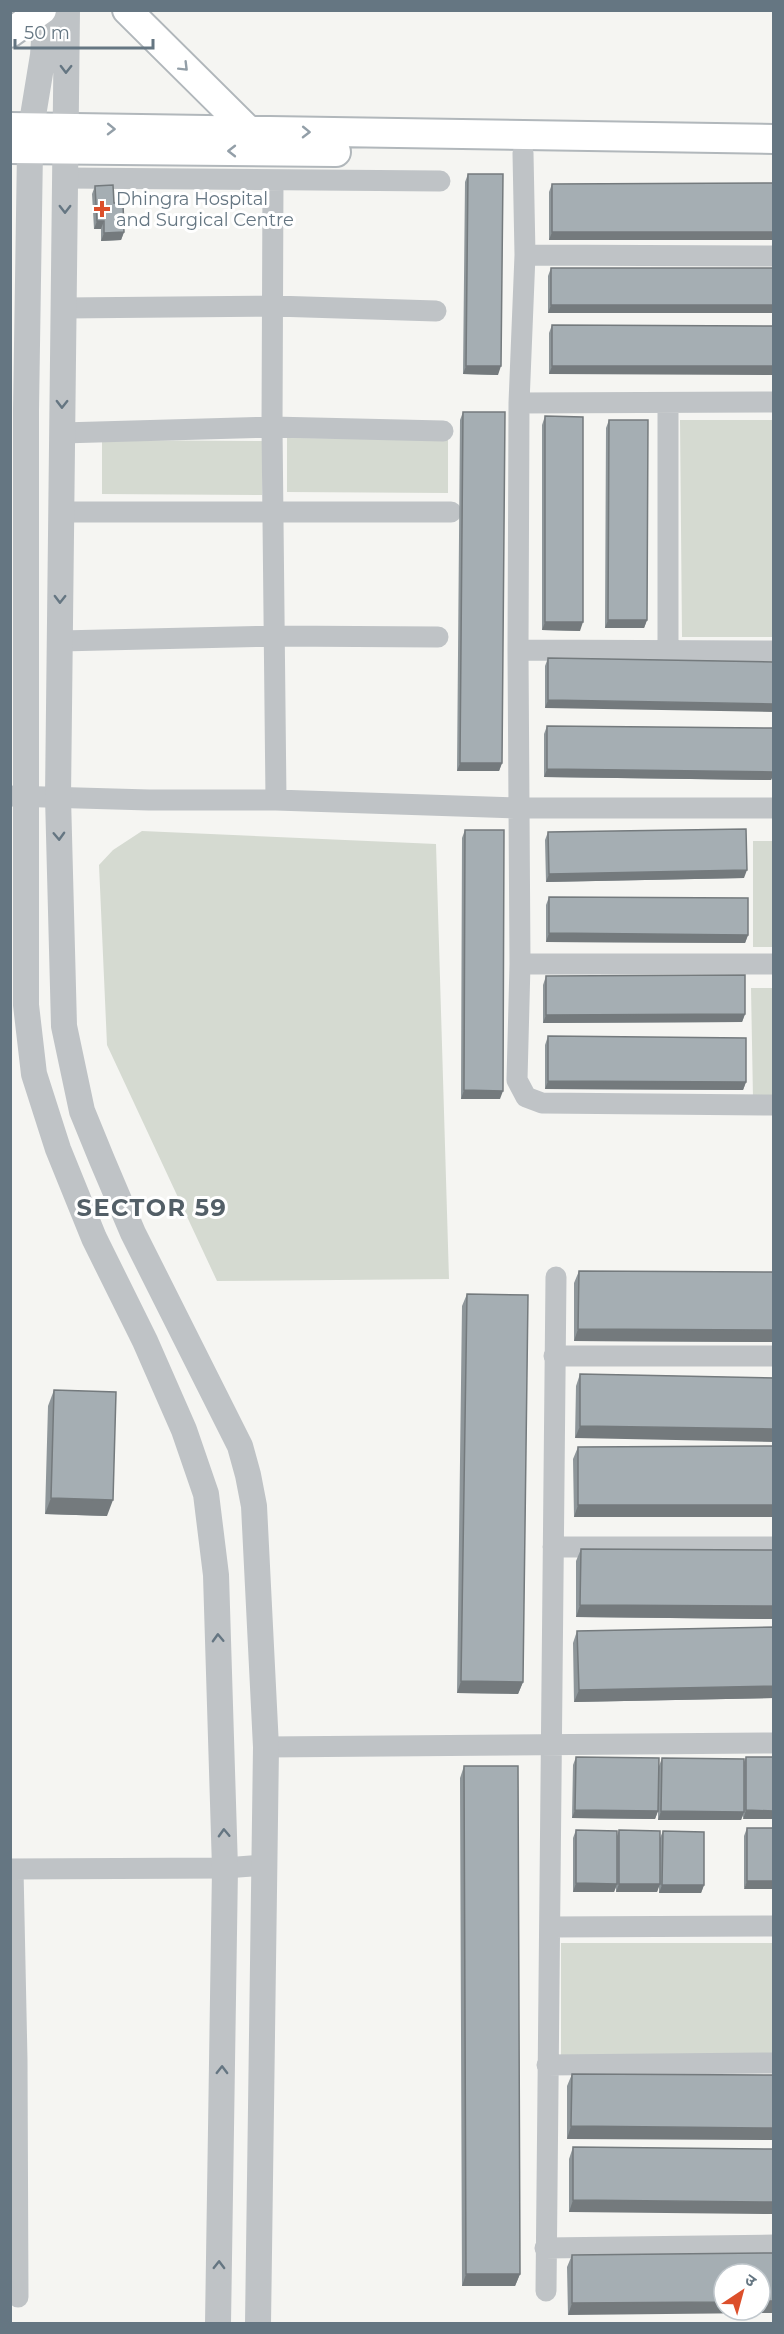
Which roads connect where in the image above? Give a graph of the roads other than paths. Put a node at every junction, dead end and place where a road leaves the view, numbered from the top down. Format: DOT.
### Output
graph roads {
  1 [pos="44,10"];
  2 [pos="67,10"];
  3 [pos="128,10"];
  4 [pos="10,33"];
  5 [pos="249,131"];
  6 [pos="21,138"];
  7 [pos="774,139"];
  8 [pos="65,152"];
  9 [pos="523,153"];
  10 [pos="774,154"];
  11 [pos="273,180"];
  12 [pos="440,181"];
  13 [pos="525,255"];
  14 [pos="774,256"];
  15 [pos="274,306"];
  16 [pos="64,308"];
  17 [pos="436,311"];
  18 [pos="774,402"];
  19 [pos="519,403"];
  20 [pos="668,404"];
  21 [pos="272,427"];
  22 [pos="443,431"];
  23 [pos="62,433"];
  24 [pos="273,511"];
  25 [pos="61,512"];
  26 [pos="450,512"];
  27 [pos="18,632"];
  28 [pos="275,636"];
  29 [pos="438,637"];
  30 [pos="60,641"];
  31 [pos="518,650"];
  32 [pos="668,651"];
  33 [pos="774,651"];
  34 [pos="18,796"];
  35 [pos="58,797"];
  36 [pos="276,800"];
  37 [pos="520,808"];
  38 [pos="774,808"];
  39 [pos="520,964"];
  40 [pos="774,964"];
  41 [pos="774,1105"];
  42 [pos="556,1277"];
  43 [pos="554,1356"];
  44 [pos="774,1356"];
  45 [pos="553,1547"];
  46 [pos="774,1547"];
  47 [pos="774,1743"];
  48 [pos="551,1744"];
  49 [pos="266,1746"];
  50 [pos="264,1865"];
  51 [pos="225,1868"];
  52 [pos="12,1869"];
  53 [pos="774,1926"];
  54 [pos="550,1927"];
  55 [pos="14,2060"];
  56 [pos="774,2063"];
  57 [pos="547,2065"];
  58 [pos="774,2245"];
  59 [pos="545,2248"];
  60 [pos="546,2291"];
  61 [pos="18,2297"];
  62 [pos="218,2324"];
  63 [pos="258,2324"];
  1 -- 4 [label="main road"];
  1 -- 6 [label="street"];
  2 -- 8 [label="street, one-way"];
  3 -- 5 [label="main road, one-way"];
  5 -- 7 [label="main road, one-way"];
  8 -- 5 [label="main road, one-way"];
  6 -- 8 [label="main road"];
  6 -- 27 [label="street"];
  9 -- 8 [label="main road, one-way"];
  8 -- 11 [label="street"];
  8 -- 16 [label="street, one-way"];
  9 -- 10 [label="main road"];
  9 -- 13 [label="street"];
  11 -- 12 [label="street"];
  11 -- 15 [label="street"];
  13 -- 14 [label="street"];
  13 -- 19 [label="street"];
  15 -- 16 [label="street"];
  15 -- 17 [label="street"];
  15 -- 21 [label="street"];
  16 -- 23 [label="street, one-way"];
  18 -- 20 [label="street"];
  19 -- 20 [label="street"];
  19 -- 31 [label="street"];
  20 -- 32 [label="street"];
  21 -- 22 [label="street"];
  21 -- 23 [label="street"];
  21 -- 24 [label="street"];
  23 -- 25 [label="street"];
  24 -- 25 [label="street"];
  24 -- 26 [label="street"];
  24 -- 28 [label="street"];
  25 -- 30 [label="street, one-way"];
  27 -- 34 [label="street"];
  28 -- 29 [label="street"];
  28 -- 30 [label="street"];
  28 -- 36 [label="street"];
  30 -- 35 [label="street"];
  31 -- 32 [label="street"];
  31 -- 37 [label="street"];
  32 -- 33 [label="street"];
  34 -- 35 [label="street"];
  51 -- 34 [label="street, one-way"];
  35 -- 36 [label="street"];
  35 -- 49 [label="street, one-way"];
  36 -- 37 [label="street"];
  37 -- 38 [label="street"];
  37 -- 39 [label="street"];
  39 -- 40 [label="street"];
  39 -- 41 [label="street"];
  42 -- 43 [label="street"];
  43 -- 44 [label="street"];
  43 -- 45 [label="street"];
  45 -- 46 [label="street"];
  45 -- 48 [label="street"];
  47 -- 48 [label="street"];
  48 -- 49 [label="street"];
  48 -- 54 [label="street"];
  49 -- 50 [label="street"];
  50 -- 51 [label="street"];
  50 -- 63 [label="street"];
  51 -- 52 [label="street"];
  62 -- 51 [label="street, one-way"];
  52 -- 55 [label="street"];
  53 -- 54 [label="street"];
  54 -- 57 [label="street"];
  55 -- 61 [label="street"];
  56 -- 57 [label="street"];
  57 -- 59 [label="street"];
  58 -- 59 [label="street"];
  59 -- 60 [label="street"];
}
